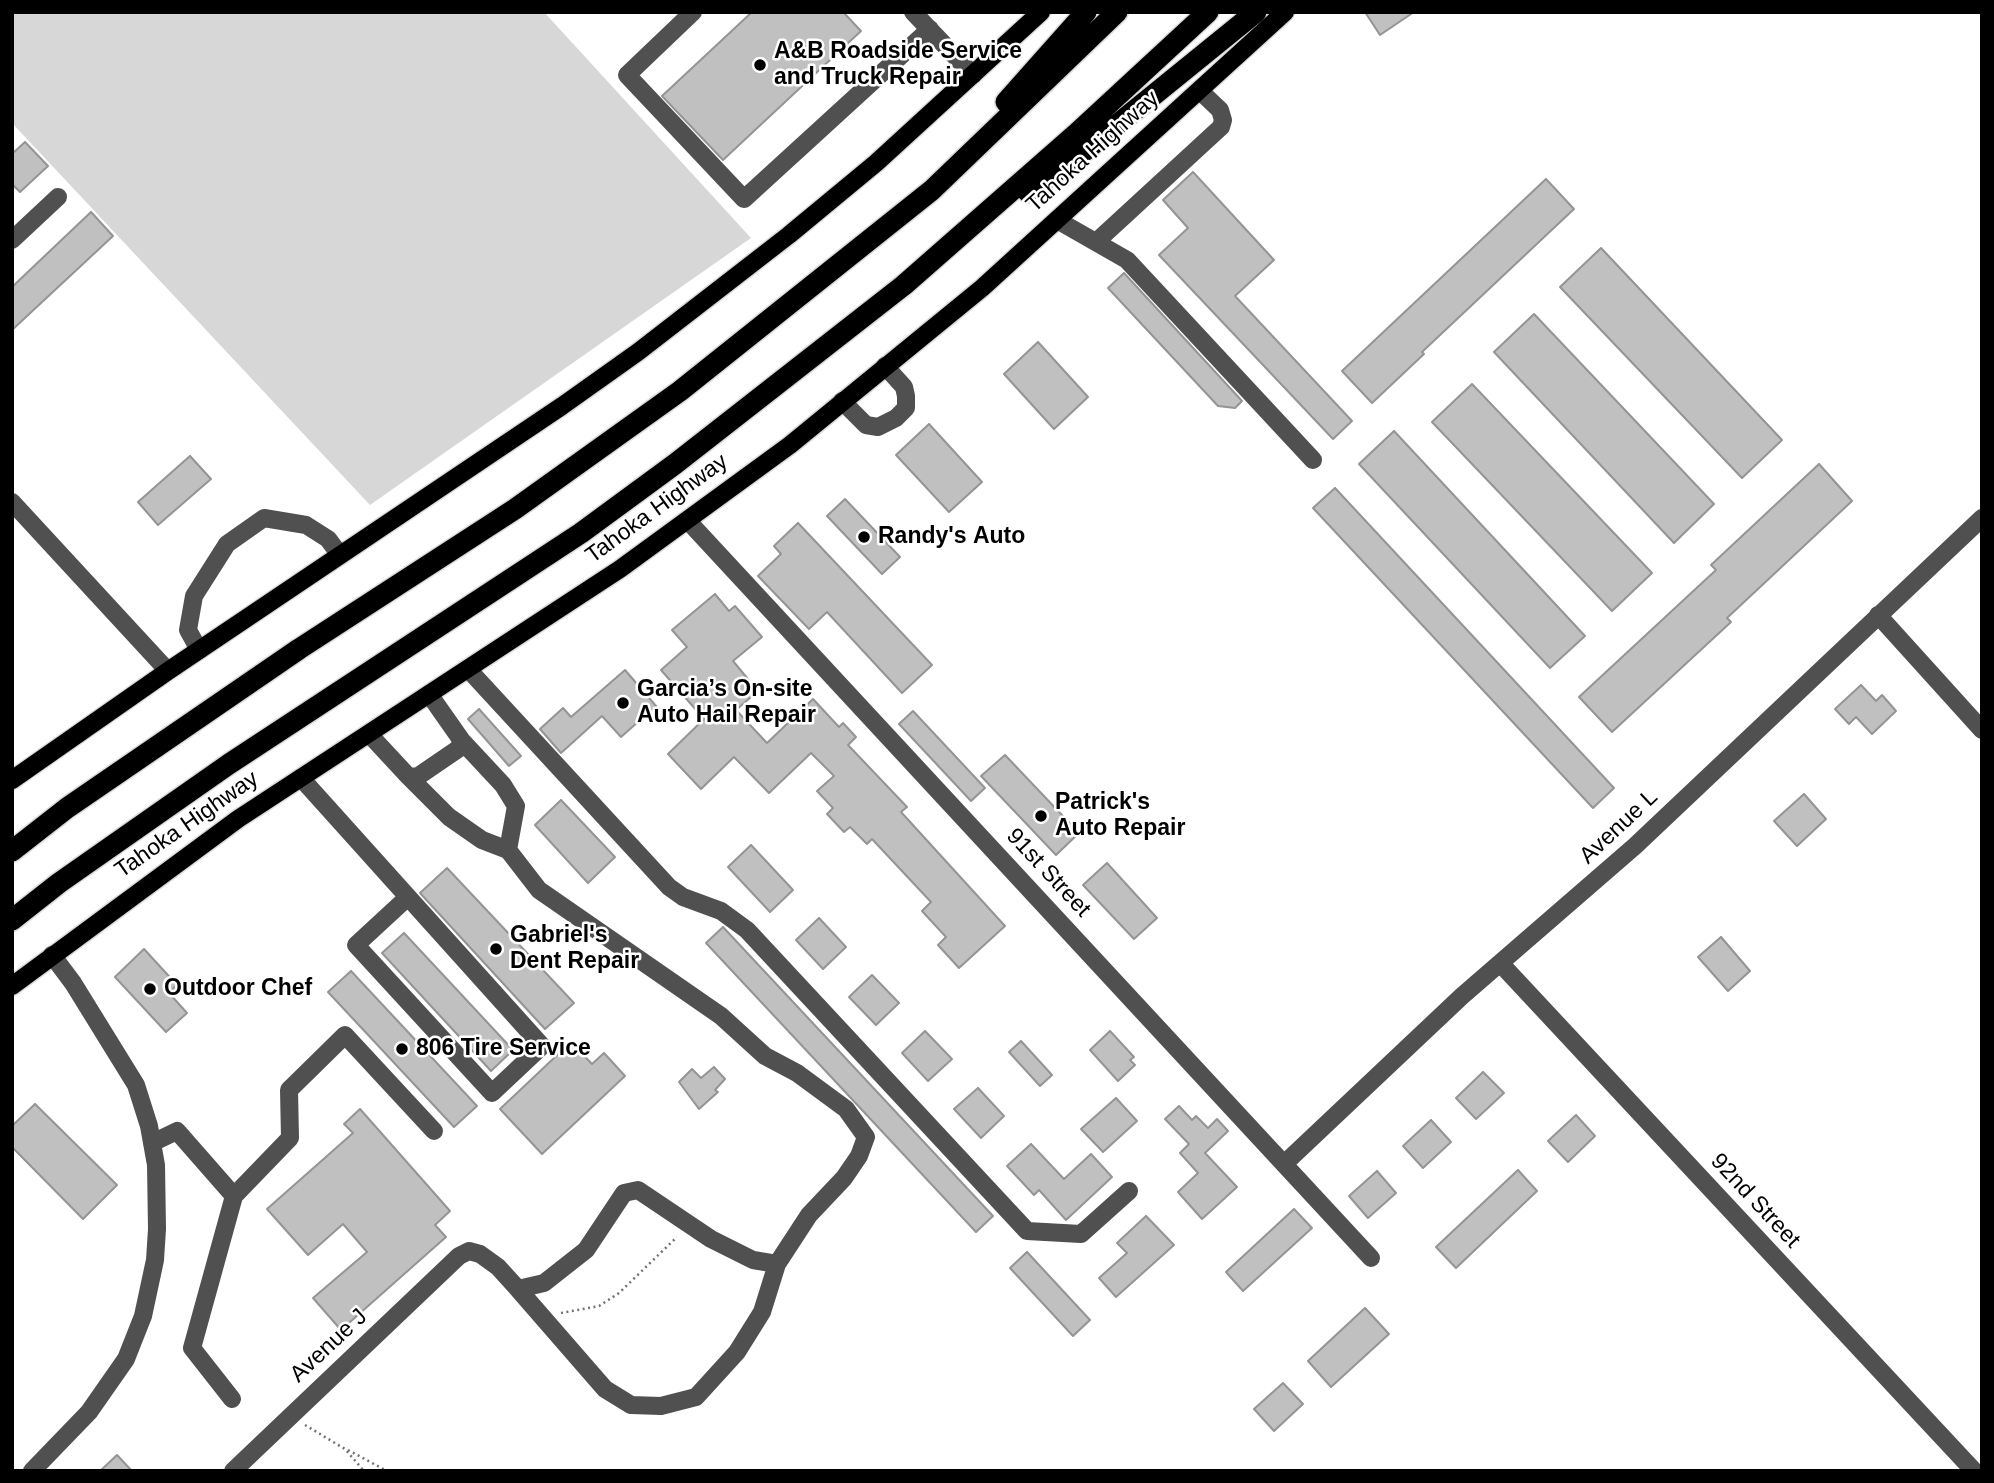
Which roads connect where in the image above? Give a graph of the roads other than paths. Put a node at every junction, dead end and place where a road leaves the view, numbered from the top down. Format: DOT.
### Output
graph roads {
  1 [pos="693,12"];
  2 [pos="913,12"];
  3 [pos="1041,12"];
  4 [pos="1086,12"];
  5 [pos="1117,12"];
  6 [pos="1208,12"];
  7 [pos="1255,12"];
  8 [pos="1285,12"];
  9 [pos="930,29"];
  10 [pos="973,75"];
  11 [pos="1200,91"];
  12 [pos="58,197"];
  13 [pos="915,204"];
  14 [pos="1057,220"];
  15 [pos="12,240"];
  16 [pos="1096,242"];
  17 [pos="916,274"];
  18 [pos="885,366"];
  19 [pos="842,401"];
  20 [pos="1313,460"];
  21 [pos="12,502"];
  22 [pos="1982,518"];
  23 [pos="688,521"];
  24 [pos="340,555"];
  25 [pos="1878,615"];
  26 [pos="199,650"];
  27 [pos="468,669"];
  28 [pos="168,671"];
  29 [pos="429,694"];
  30 [pos="1982,730"];
  31 [pos="369,734"];
  32 [pos="462,741"];
  33 [pos="408,776"];
  34 [pos="302,778"];
  35 [pos="12,780"];
  36 [pos="508,850"];
  37 [pos="12,851"];
  38 [pos="408,897"];
  39 [pos="12,920"];
  40 [pos="52,955"];
  41 [pos="1501,964"];
  42 [pos="12,986"];
  43 [pos="434,1131"];
  44 [pos="152,1143"];
  45 [pos="1284,1164"];
  46 [pos="1129,1191"];
  47 [pos="234,1196"];
  48 [pos="1371,1258"];
  49 [pos="778,1264"];
  50 [pos="518,1289"];
  51 [pos="232,1399"];
  52 [pos="32,1471"];
  53 [pos="233,1471"];
  54 [pos="1975,1471"];
  1 -- 9 [label="street"];
  2 -- 9 [label="street"];
  3 -- 10 [label="main road"];
  4 -- 13 [label="highway"];
  5 -- 13 [label="highway"];
  6 -- 17 [label="highway, Tahoka Highway"];
  7 -- 17 [label="highway"];
  8 -- 11 [label="main road, Tahoka Highway"];
  9 -- 10 [label="street"];
  10 -- 24 [label="main road"];
  11 -- 14 [label="main road, Tahoka Highway"];
  11 -- 16 [label="street"];
  12 -- 15 [label="street"];
  13 -- 37 [label="highway"];
  14 -- 16 [label="street"];
  14 -- 18 [label="main road, Tahoka Highway"];
  16 -- 20 [label="street"];
  17 -- 39 [label="highway, Tahoka Highway"];
  18 -- 19 [label="main road, Tahoka Highway"];
  18 -- 19 [label="street"];
  19 -- 23 [label="main road, Tahoka Highway"];
  21 -- 28 [label="street"];
  22 -- 25 [label="street, Avenue L"];
  23 -- 27 [label="main road, Tahoka Highway"];
  23 -- 45 [label="street, 91st Street"];
  24 -- 26 [label="main road"];
  24 -- 26 [label="street"];
  25 -- 30 [label="street"];
  25 -- 41 [label="street, Avenue L"];
  26 -- 28 [label="main road"];
  27 -- 29 [label="main road, Tahoka Highway"];
  27 -- 46 [label="street"];
  28 -- 35 [label="main road"];
  29 -- 31 [label="main road, Tahoka Highway"];
  29 -- 32 [label="street"];
  31 -- 33 [label="street"];
  31 -- 34 [label="main road, Tahoka Highway"];
  32 -- 33 [label="street"];
  32 -- 36 [label="street"];
  33 -- 36 [label="street"];
  34 -- 38 [label="street"];
  34 -- 40 [label="main road, Tahoka Highway"];
  36 -- 49 [label="street"];
  38 -- 38 [label="street"];
  40 -- 42 [label="main road, Tahoka Highway"];
  40 -- 44 [label="street"];
  41 -- 45 [label="street, Avenue L"];
  41 -- 54 [label="street, 92nd Street"];
  43 -- 47 [label="street"];
  44 -- 47 [label="street"];
  44 -- 52 [label="street"];
  45 -- 48 [label="street, 91st Street"];
  47 -- 51 [label="street"];
  49 -- 50 [label="street"];
  49 -- 50 [label="street"];
  50 -- 53 [label="street, Avenue J"];
}
